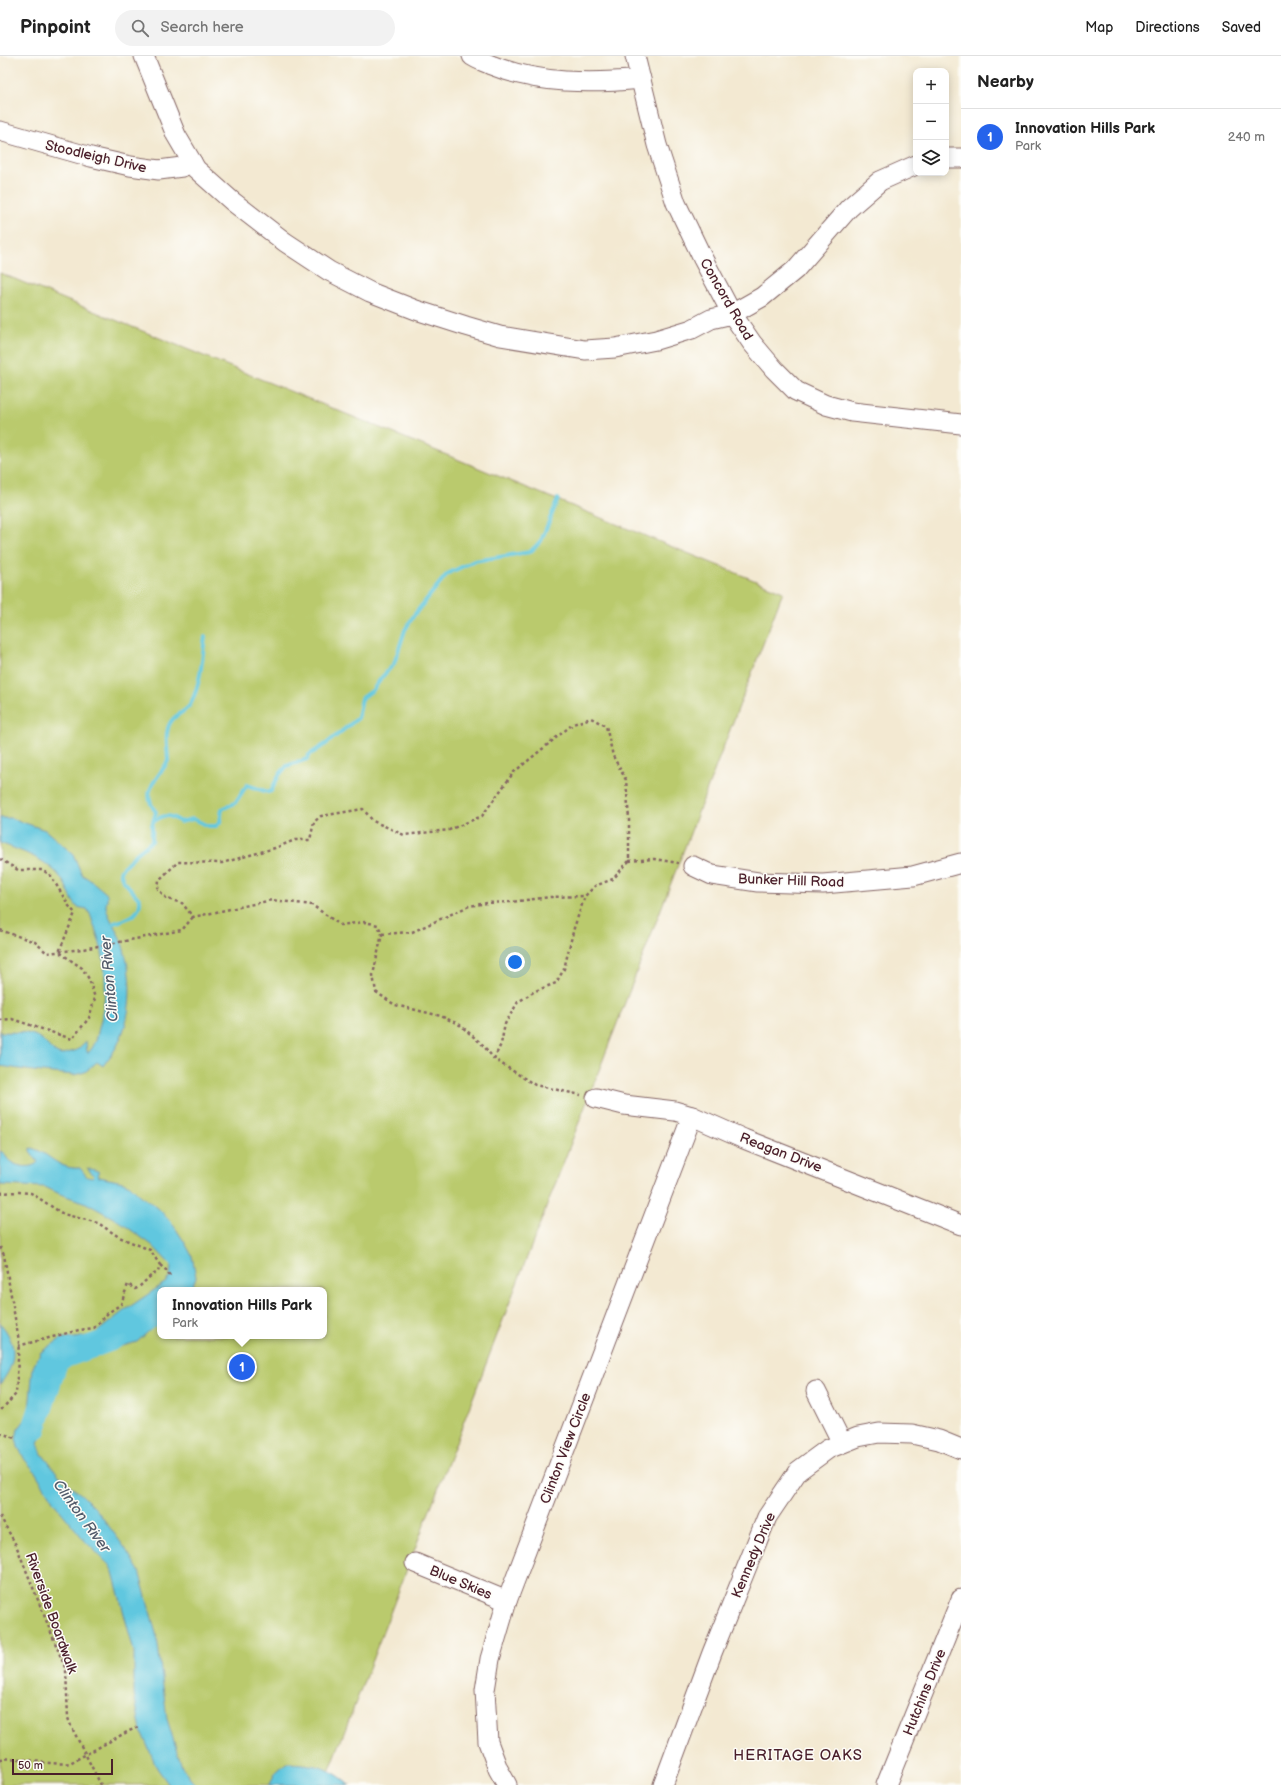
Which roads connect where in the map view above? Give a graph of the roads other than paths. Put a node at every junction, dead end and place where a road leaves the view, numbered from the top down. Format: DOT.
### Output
graph roads {
  1 [pos="144,56"];
  2 [pos="472,56"];
  3 [pos="635,56"];
  4 [pos="641,78"];
  5 [pos="0,132"];
  6 [pos="949,158"];
  7 [pos="961,158"];
  8 [pos="192,162"];
  9 [pos="913,166"];
  10 [pos="732,314"];
  11 [pos="961,424"];
  12 [pos="961,862"];
  13 [pos="693,866"];
  14 [pos="596,1098"];
  15 [pos="692,1116"];
  16 [pos="961,1225"];
  17 [pos="816,1391"];
  18 [pos="842,1443"];
  19 [pos="961,1449"];
  20 [pos="415,1563"];
  21 [pos="961,1599"];
  22 [pos="507,1601"];
  23 [pos="507,1785"];
  24 [pos="663,1785"];
  25 [pos="886,1785"];
  1 -- 8 [label="street"];
  2 -- 4 [label="street"];
  3 -- 4 [label="street, Concord Road"];
  4 -- 10 [label="street, Concord Road"];
  5 -- 8 [label="street, Stoodleigh Drive"];
  6 -- 7 [label="street"];
  8 -- 10 [label="street"];
  9 -- 10 [label="street"];
  10 -- 11 [label="street, Concord Road"];
  12 -- 13 [label="street, Bunker Hill Road"];
  14 -- 15 [label="street, Reagan Drive"];
  15 -- 16 [label="street, Reagan Drive"];
  15 -- 22 [label="street, Clinton View Circle"];
  17 -- 18 [label="street"];
  18 -- 19 [label="street, Kennedy Drive"];
  18 -- 24 [label="street, Kennedy Drive"];
  20 -- 22 [label="street, Blue Skies"];
  21 -- 25 [label="street, Hutchins Drive"];
  22 -- 23 [label="street, Clinton View Circle"];
}
